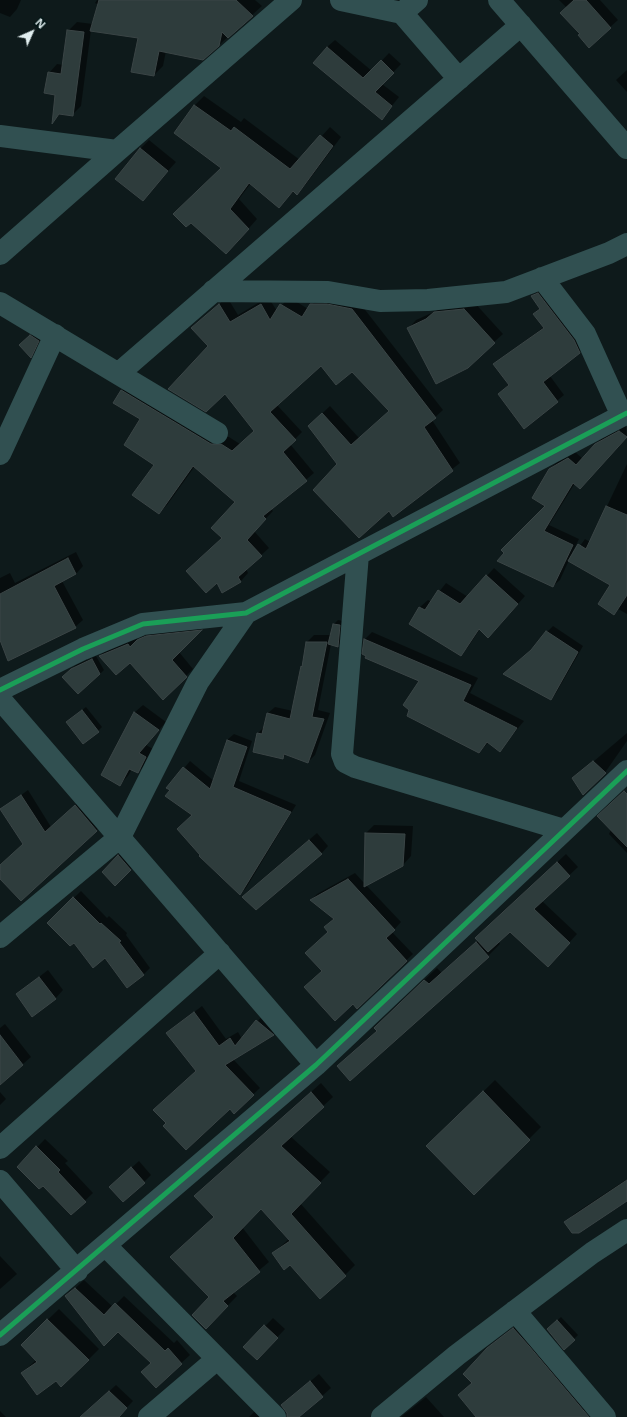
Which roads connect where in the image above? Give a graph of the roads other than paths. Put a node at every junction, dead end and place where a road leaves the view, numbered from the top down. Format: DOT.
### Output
graph roads {
  1 [pos="291,0"];
  2 [pos="341,0"];
  3 [pos="499,0"];
  4 [pos="410,6"];
  5 [pos="521,25"];
  6 [pos="459,79"];
  7 [pos="0,136"];
  8 [pos="627,148"];
  9 [pos="117,151"];
  10 [pos="627,244"];
  11 [pos="0,254"];
  12 [pos="542,278"];
  13 [pos="213,292"];
  14 [pos="0,303"];
  15 [pos="55,335"];
  16 [pos="119,373"];
  17 [pos="625,414"];
  18 [pos="217,433"];
  19 [pos="0,454"];
  20 [pos="358,554"];
  21 [pos="246,613"];
  22 [pos="0,690"];
  23 [pos="0,699"];
  24 [pos="627,771"];
  25 [pos="564,830"];
  26 [pos="120,837"];
  27 [pos="0,937"];
  28 [pos="220,954"];
  29 [pos="316,1064"];
  30 [pos="0,1148"];
  31 [pos="0,1180"];
  32 [pos="627,1230"];
  33 [pos="106,1246"];
  34 [pos="77,1271"];
  35 [pos="515,1311"];
  36 [pos="0,1335"];
  37 [pos="217,1359"];
  38 [pos="149,1417"];
  39 [pos="275,1417"];
  40 [pos="382,1417"];
  41 [pos="605,1417"];
  1 -- 9 [label="street"];
  2 -- 4 [label="street"];
  3 -- 5 [label="street"];
  4 -- 6 [label="street"];
  5 -- 6 [label="street"];
  5 -- 8 [label="street"];
  6 -- 13 [label="street"];
  7 -- 9 [label="street"];
  9 -- 11 [label="street"];
  10 -- 12 [label="street"];
  12 -- 13 [label="street"];
  12 -- 17 [label="street"];
  13 -- 16 [label="street"];
  14 -- 15 [label="street"];
  15 -- 16 [label="street"];
  15 -- 19 [label="street"];
  16 -- 18 [label="street"];
  17 -- 20 [label="street"];
  20 -- 21 [label="street"];
  20 -- 25 [label="street"];
  21 -- 22 [label="street"];
  21 -- 26 [label="street"];
  23 -- 26 [label="street"];
  24 -- 25 [label="street"];
  25 -- 29 [label="street"];
  26 -- 27 [label="street"];
  26 -- 28 [label="street"];
  28 -- 29 [label="street"];
  28 -- 30 [label="street"];
  29 -- 33 [label="street"];
  31 -- 34 [label="street"];
  32 -- 35 [label="street"];
  33 -- 34 [label="street"];
  33 -- 37 [label="street"];
  34 -- 36 [label="street"];
  35 -- 40 [label="street"];
  35 -- 41 [label="street"];
  37 -- 38 [label="street"];
  37 -- 39 [label="street"];
}
